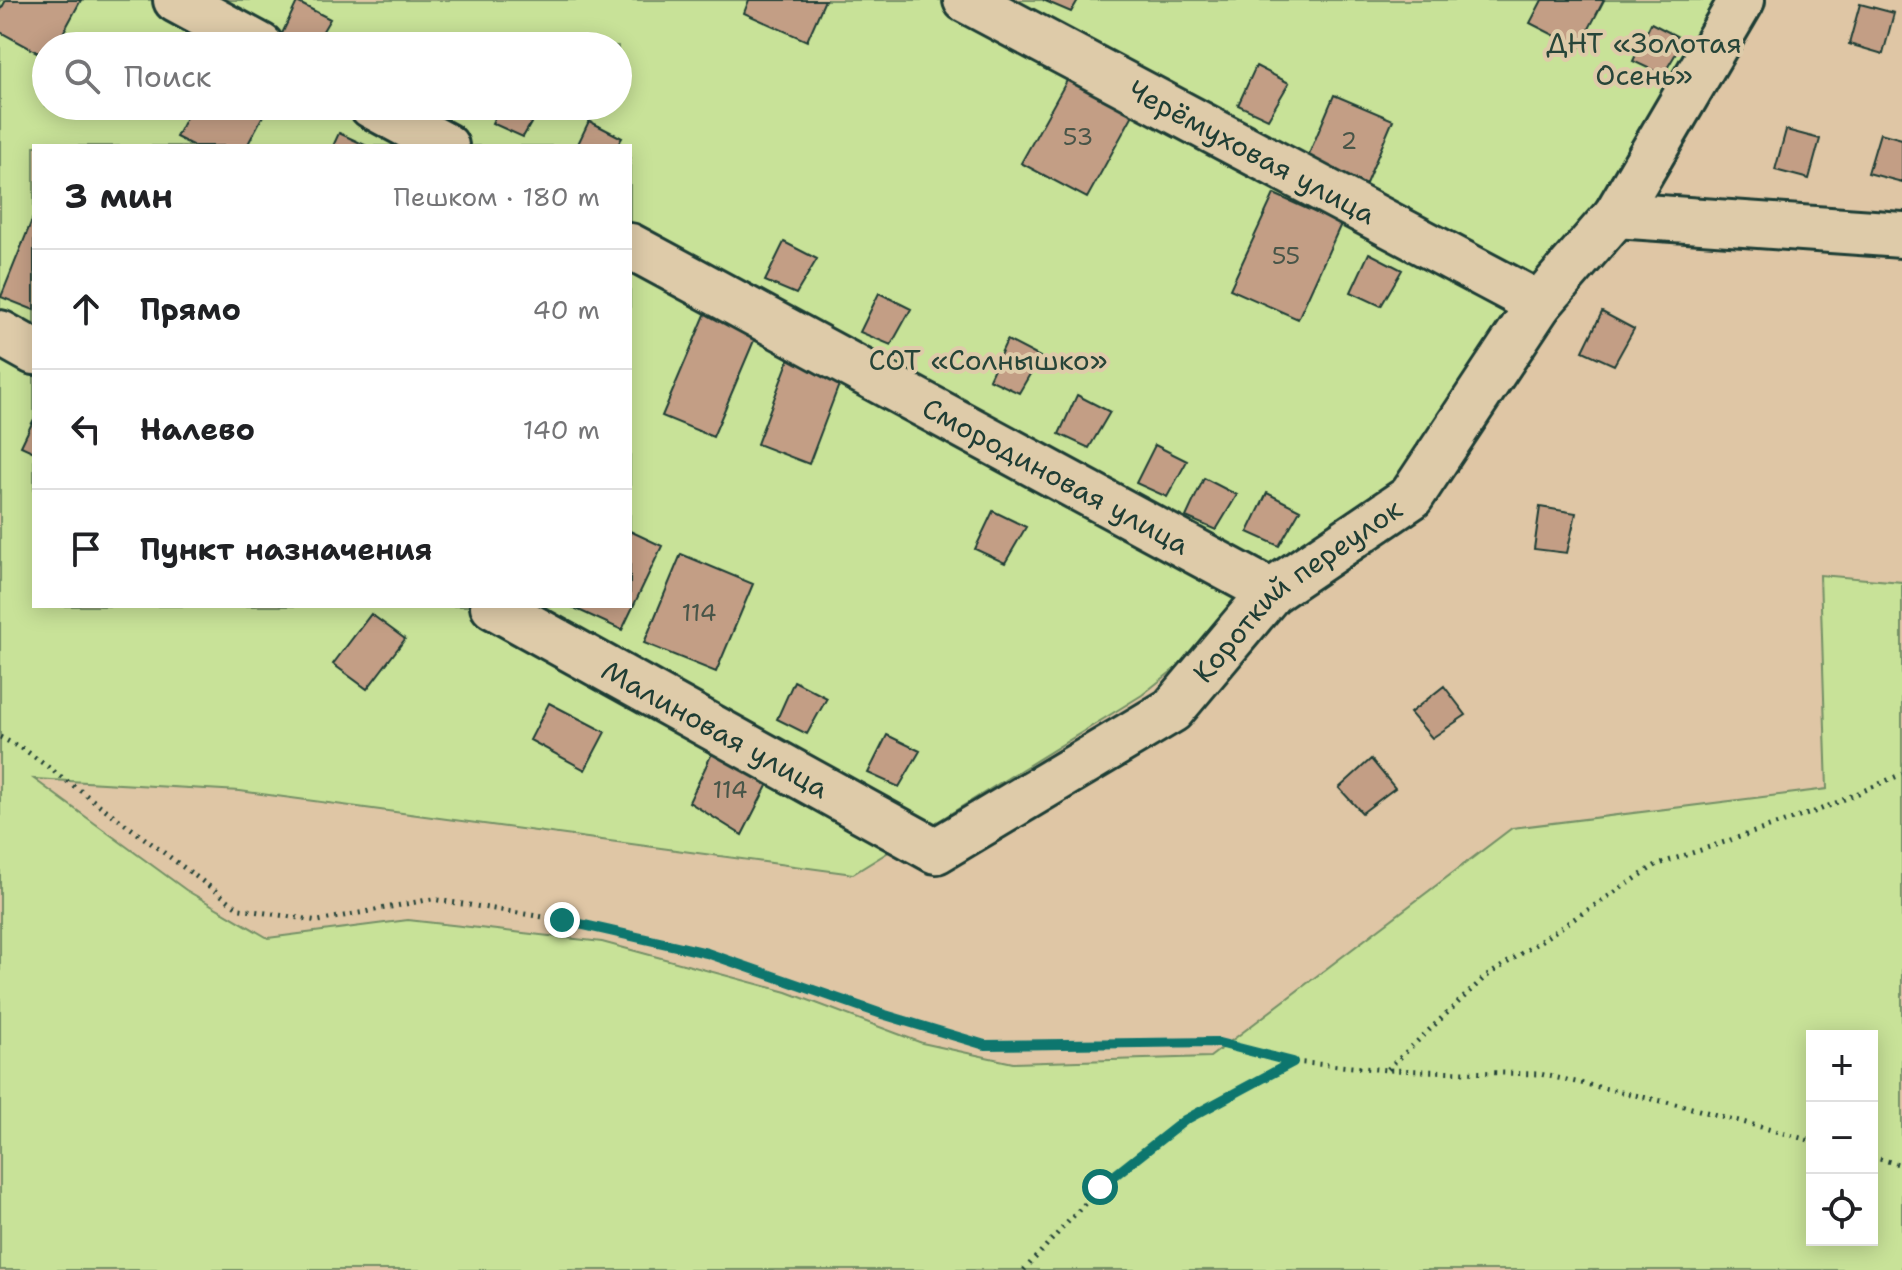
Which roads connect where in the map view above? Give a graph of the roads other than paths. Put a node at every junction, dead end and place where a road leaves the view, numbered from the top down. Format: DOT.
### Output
graph roads {
  1 [pos="176,0"];
  2 [pos="966,0"];
  3 [pos="1742,0"];
  4 [pos="235,32"];
  5 [pos="398,120"];
  6 [pos="442,144"];
  7 [pos="1616,215"];
  8 [pos="1902,235"];
  9 [pos="632,247"];
  10 [pos="1539,304"];
  11 [pos="0,333"];
  12 [pos="32,351"];
  13 [pos="1271,592"];
  14 [pos="497,608"];
  15 [pos="936,851"];
  1 -- 4 [label="street"];
  2 -- 10 [label="street, Черёмуховая улица"];
  3 -- 7 [label="street, Короткий переулок"];
  5 -- 6 [label="street"];
  7 -- 8 [label="street"];
  7 -- 10 [label="street, Короткий переулок"];
  9 -- 13 [label="street, Смородиновая улица"];
  10 -- 13 [label="street, Короткий переулок"];
  11 -- 12 [label="street"];
  13 -- 15 [label="street, Короткий переулок"];
  14 -- 15 [label="street, Малиновая улица"];
}
